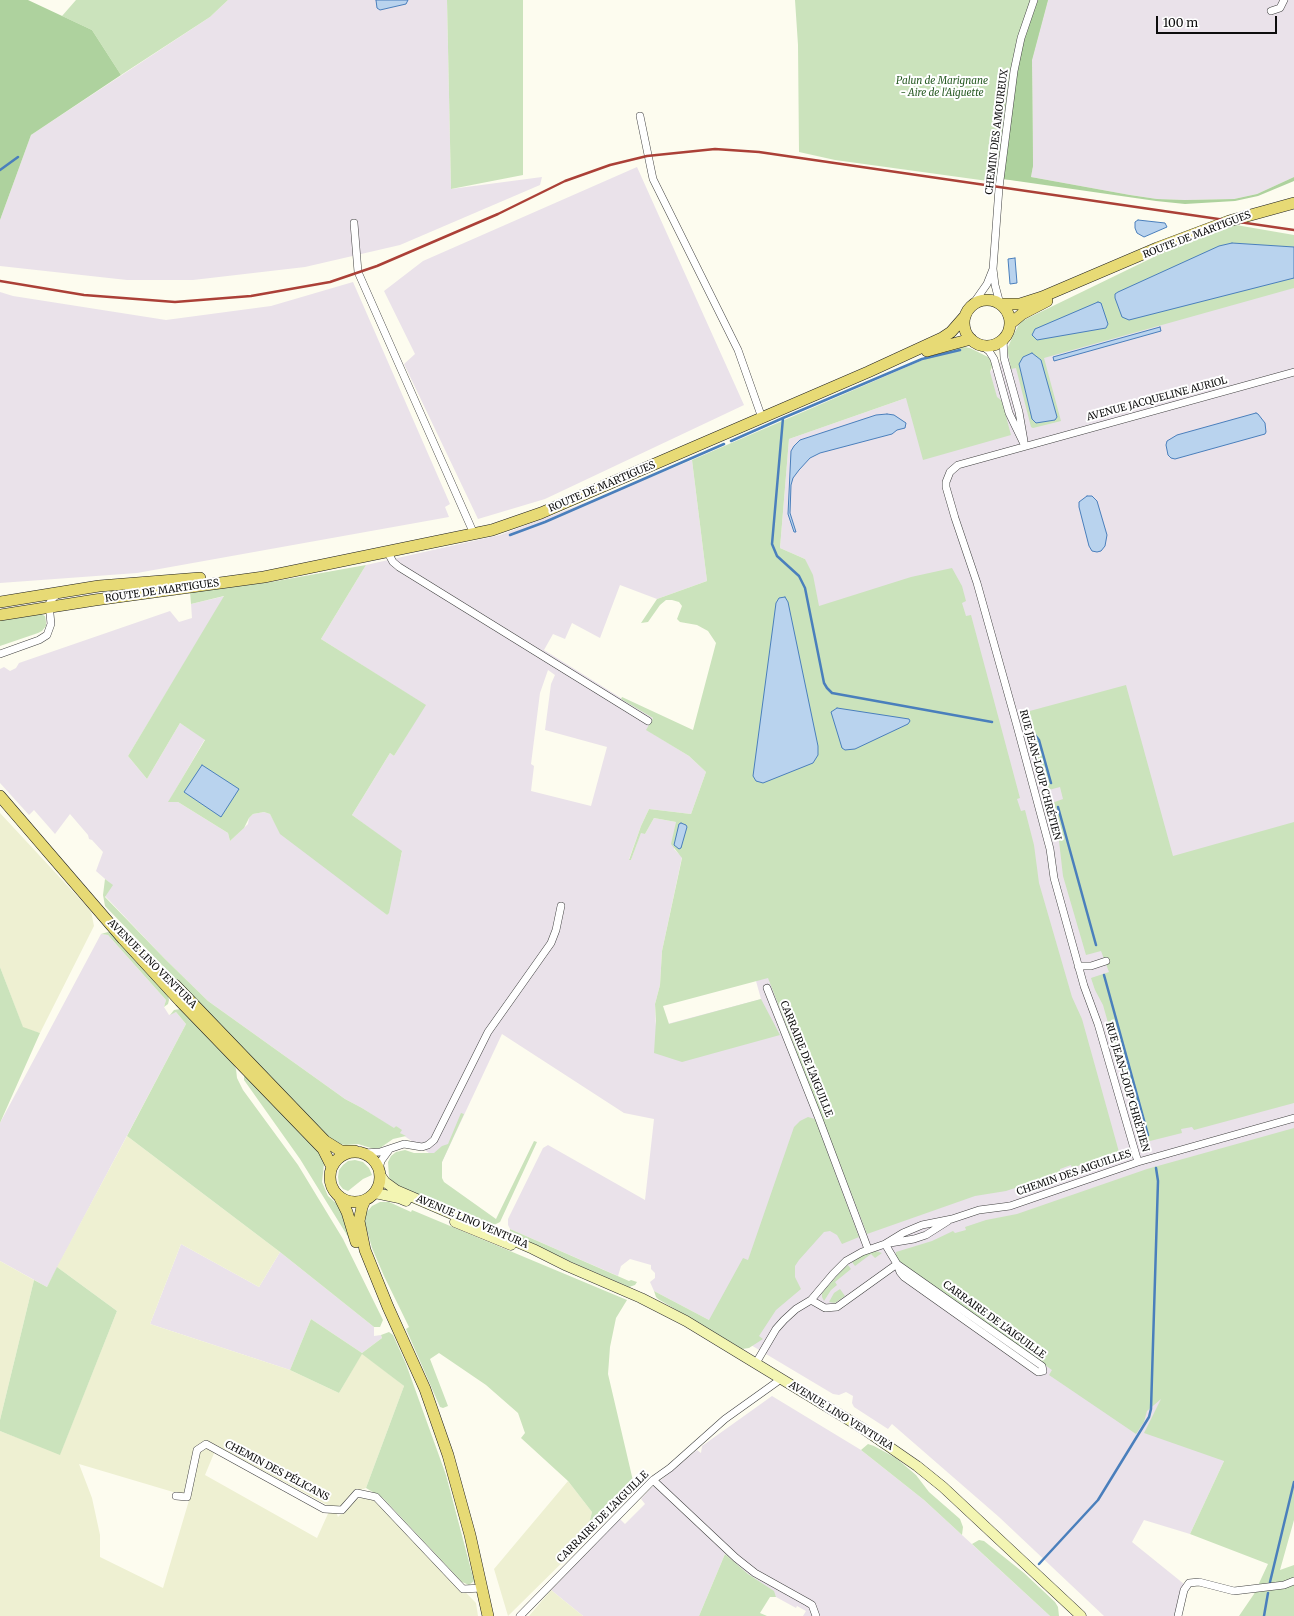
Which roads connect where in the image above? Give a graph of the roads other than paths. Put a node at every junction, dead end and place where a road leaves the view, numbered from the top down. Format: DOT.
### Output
graph roads {
  1 [pos="1034,0"];
  2 [pos="1284,0"];
  3 [pos="1271,11"];
  4 [pos="640,116"];
  5 [pos="1294,203"];
  6 [pos="354,223"];
  7 [pos="992,269"];
  8 [pos="1102,272"];
  9 [pos="973,304"];
  10 [pos="1000,304"];
  11 [pos="965,316"];
  12 [pos="1010,324"];
  13 [pos="1003,339"];
  14 [pos="976,342"];
  15 [pos="868,372"];
  16 [pos="1294,372"];
  17 [pos="762,418"];
  18 [pos="1024,446"];
  19 [pos="474,534"];
  20 [pos="387,551"];
  21 [pos="324,564"];
  22 [pos="63,591"];
  23 [pos="0,602"];
  24 [pos="48,606"];
  25 [pos="0,615"];
  26 [pos="0,654"];
  27 [pos="648,721"];
  28 [pos="0,796"];
  29 [pos="0,799"];
  30 [pos="26,828"];
  31 [pos="561,906"];
  32 [pos="106,918"];
  33 [pos="1106,961"];
  34 [pos="1078,966"];
  35 [pos="767,988"];
  36 [pos="1294,1118"];
  37 [pos="390,1148"];
  38 [pos="360,1152"];
  39 [pos="1138,1162"];
  40 [pos="332,1167"];
  41 [pos="380,1172"];
  42 [pos="375,1193"];
  43 [pos="339,1196"];
  44 [pos="365,1200"];
  45 [pos="885,1244"];
  46 [pos="868,1249"];
  47 [pos="897,1264"];
  48 [pos="567,1266"];
  49 [pos="811,1300"];
  50 [pos="388,1307"];
  51 [pos="756,1364"];
  52 [pos="781,1379"];
  53 [pos="652,1480"];
  54 [pos="176,1496"];
  55 [pos="1294,1581"];
  56 [pos="482,1588"];
  57 [pos="488,1616"];
  58 [pos="520,1616"];
  59 [pos="816,1616"];
  60 [pos="1081,1616"];
  61 [pos="1178,1616"];
  1 -- 7 [label="street, CHEMIN DES AMOUREUX"];
  2 -- 3 [label="street"];
  4 -- 17 [label="street"];
  5 -- 8 [label="main road, ROUTE DE MARTIGUES"];
  6 -- 19 [label="street"];
  7 -- 9 [label="street, CHEMIN DES AMOUREUX"];
  7 -- 10 [label="street, CHEMIN DES AMOUREUX"];
  8 -- 10 [label="main road, ROUTE DE MARTIGUES"];
  8 -- 12 [label="main road, ROUTE DE MARTIGUES"];
  9 -- 10 [label="main road"];
  9 -- 11 [label="main road"];
  10 -- 12 [label="main road"];
  11 -- 14 [label="main road"];
  11 -- 15 [label="main road, ROUTE DE MARTIGUES"];
  12 -- 13 [label="main road"];
  13 -- 14 [label="main road"];
  13 -- 18 [label="street"];
  14 -- 15 [label="main road, ROUTE DE MARTIGUES"];
  14 -- 18 [label="street"];
  15 -- 17 [label="main road, ROUTE DE MARTIGUES"];
  16 -- 18 [label="street, AVENUE JACQUELINE AURIOL"];
  17 -- 19 [label="main road, ROUTE DE MARTIGUES"];
  18 -- 34 [label="street, RUE JEAN-LOUP CHRÉTIEN"];
  19 -- 20 [label="main road, ROUTE DE MARTIGUES"];
  20 -- 21 [label="main road, ROUTE DE MARTIGUES"];
  20 -- 27 [label="street"];
  21 -- 22 [label="main road, ROUTE DE MARTIGUES"];
  21 -- 24 [label="main road, ROUTE DE MARTIGUES"];
  22 -- 23 [label="main road, ROUTE DE MARTIGUES"];
  22 -- 24 [label="street"];
  24 -- 25 [label="main road, ROUTE DE MARTIGUES"];
  24 -- 26 [label="street"];
  28 -- 30 [label="main road"];
  29 -- 30 [label="main road"];
  30 -- 32 [label="main road"];
  31 -- 37 [label="street"];
  32 -- 38 [label="main road, AVENUE LINO VENTURA"];
  32 -- 40 [label="main road, AVENUE LINO VENTURA"];
  33 -- 34 [label="street"];
  34 -- 39 [label="street, RUE JEAN-LOUP CHRÉTIEN"];
  35 -- 46 [label="street, CARRAIRE DE L'AIGUILLE"];
  36 -- 39 [label="street, CHEMIN DES AIGUILLES"];
  37 -- 38 [label="street"];
  37 -- 41 [label="street"];
  38 -- 40 [label="main road"];
  38 -- 41 [label="main road"];
  39 -- 45 [label="street, CHEMIN DES AIGUILLES"];
  40 -- 43 [label="main road"];
  41 -- 42 [label="main road"];
  41 -- 48 [label="main road, AVENUE LINO VENTURA"];
  42 -- 44 [label="main road"];
  42 -- 48 [label="main road, AVENUE LINO VENTURA"];
  43 -- 44 [label="main road"];
  43 -- 50 [label="main road"];
  44 -- 50 [label="main road"];
  45 -- 46 [label="street"];
  45 -- 47 [label="street, CARRAIRE DE L'AIGUILLE"];
  46 -- 49 [label="street"];
  47 -- 47 [label="street, CARRAIRE DE L'AIGUILLE"];
  47 -- 49 [label="street"];
  48 -- 51 [label="main road, AVENUE LINO VENTURA"];
  49 -- 51 [label="street"];
  50 -- 56 [label="main road"];
  51 -- 52 [label="main road, AVENUE LINO VENTURA"];
  52 -- 53 [label="street, CARRAIRE DE L'AIGUILLE"];
  52 -- 60 [label="main road, AVENUE LINO VENTURA"];
  53 -- 58 [label="street, CARRAIRE DE L'AIGUILLE"];
  53 -- 59 [label="street"];
  54 -- 56 [label="street, CHEMIN DES PÉLICANS"];
  55 -- 61 [label="street"];
  56 -- 57 [label="main road"];
}
